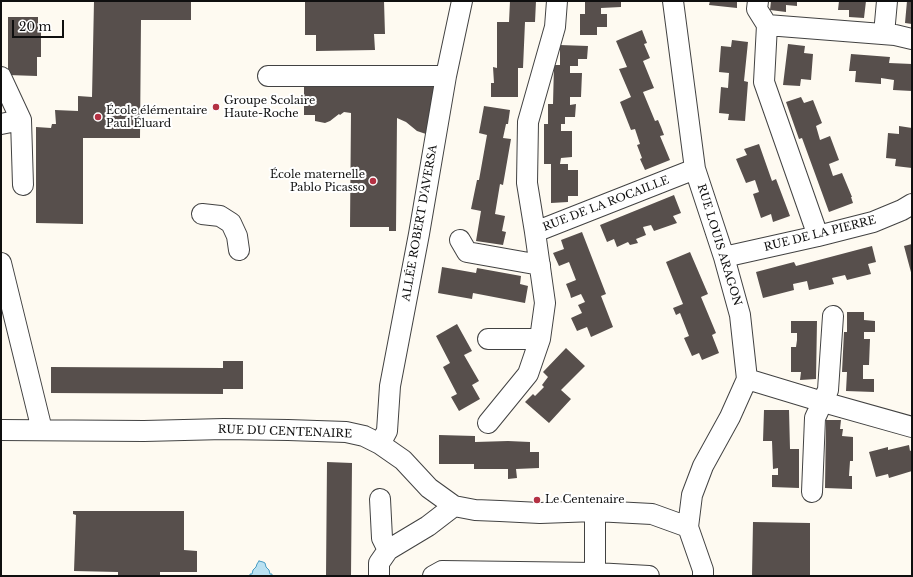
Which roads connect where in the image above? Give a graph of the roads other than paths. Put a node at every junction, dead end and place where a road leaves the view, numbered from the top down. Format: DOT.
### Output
graph roads {
  1 [pos="462,1"];
  2 [pos="557,1"];
  3 [pos="673,1"];
  4 [pos="758,1"];
  5 [pos="887,1"];
  6 [pos="767,25"];
  7 [pos="884,34"];
  8 [pos="912,39"];
  9 [pos="268,76"];
  10 [pos="446,76"];
  11 [pos="1,77"];
  12 [pos="21,120"];
  13 [pos="1,124"];
  14 [pos="695,169"];
  15 [pos="23,185"];
  16 [pos="912,204"];
  17 [pos="202,214"];
  18 [pos="535,232"];
  19 [pos="818,236"];
  20 [pos="460,240"];
  21 [pos="238,250"];
  22 [pos="724,257"];
  23 [pos="1,263"];
  24 [pos="540,265"];
  25 [pos="833,316"];
  26 [pos="488,339"];
  27 [pos="540,339"];
  28 [pos="746,379"];
  29 [pos="823,402"];
  30 [pos="488,423"];
  31 [pos="912,427"];
  32 [pos="1,430"];
  33 [pos="42,430"];
  34 [pos="380,444"];
  35 [pos="812,492"];
  36 [pos="380,499"];
  37 [pos="454,506"];
  38 [pos="596,511"];
  39 [pos="688,527"];
  40 [pos="388,550"];
  41 [pos="595,573"];
  42 [pos="379,576"];
  43 [pos="433,576"];
  44 [pos="649,576"];
  45 [pos="703,576"];
  1 -- 10 [label="street, ALLÉE ROBERT D'AVERSA"];
  2 -- 18 [label="street, RUE DE LA ROCAILLE"];
  3 -- 14 [label="street, RUE LOUIS ARAGON"];
  4 -- 6 [label="street"];
  5 -- 7 [label="street"];
  6 -- 7 [label="street"];
  6 -- 19 [label="street"];
  7 -- 8 [label="street"];
  9 -- 10 [label="street"];
  10 -- 34 [label="street, ALLÉE ROBERT D'AVERSA"];
  11 -- 12 [label="street"];
  12 -- 13 [label="street"];
  12 -- 15 [label="street"];
  14 -- 18 [label="street, RUE DE LA ROCAILLE"];
  14 -- 22 [label="street, RUE LOUIS ARAGON"];
  16 -- 19 [label="street, RUE DE LA PIERRE"];
  17 -- 21 [label="street"];
  18 -- 24 [label="street"];
  19 -- 22 [label="street, RUE DE LA PIERRE"];
  20 -- 24 [label="street"];
  22 -- 28 [label="street, RUE LOUIS ARAGON"];
  23 -- 33 [label="street"];
  24 -- 27 [label="street"];
  25 -- 29 [label="street"];
  26 -- 27 [label="street"];
  27 -- 30 [label="street"];
  28 -- 29 [label="street"];
  28 -- 39 [label="street, RUE LOUIS ARAGON"];
  29 -- 31 [label="street"];
  29 -- 35 [label="street"];
  32 -- 33 [label="street, RUE DU CENTENAIRE"];
  33 -- 34 [label="street, RUE DU CENTENAIRE"];
  34 -- 37 [label="street, RUE DU CENTENAIRE"];
  36 -- 40 [label="street"];
  37 -- 38 [label="street, RUE DU CENTENAIRE"];
  37 -- 40 [label="street"];
  38 -- 39 [label="street, RUE DU CENTENAIRE"];
  38 -- 41 [label="street"];
  39 -- 45 [label="street"];
  40 -- 42 [label="street"];
  41 -- 43 [label="street"];
  41 -- 44 [label="street"];
}
